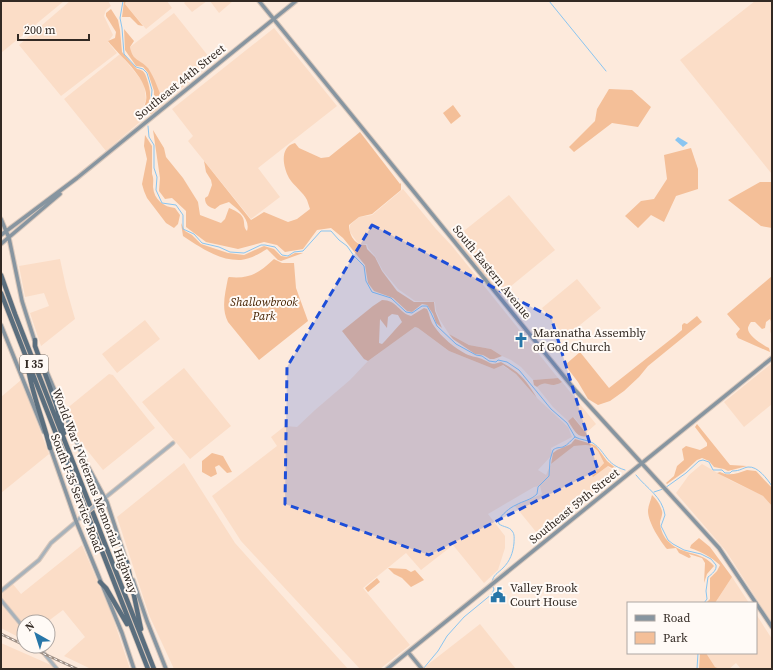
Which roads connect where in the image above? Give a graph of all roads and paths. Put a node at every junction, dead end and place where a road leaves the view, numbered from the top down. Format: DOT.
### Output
graph roads {
  1 [pos="260,1"];
  2 [pos="296,1"];
  3 [pos="274,19"];
  4 [pos="77,178"];
  5 [pos="2,221"];
  6 [pos="12,226"];
  7 [pos="6,231"];
  8 [pos="1,235"];
  9 [pos="9,238"];
  10 [pos="1,244"];
  11 [pos="1,275"];
  12 [pos="1,294"];
  13 [pos="1,326"];
  14 [pos="34,340"];
  15 [pos="772,358"];
  16 [pos="28,364"];
  17 [pos="173,443"];
  18 [pos="50,448"];
  19 [pos="69,452"];
  20 [pos="641,464"];
  21 [pos="105,498"];
  22 [pos="78,520"];
  23 [pos="127,562"];
  24 [pos="100,582"];
  25 [pos="1,591"];
  26 [pos="1,600"];
  27 [pos="755,602"];
  28 [pos="757,605"];
  29 [pos="16,618"];
  30 [pos="772,627"];
  31 [pos="135,637"];
  32 [pos="142,639"];
  33 [pos="408,652"];
  34 [pos="45,654"];
  35 [pos="57,669"];
  36 [pos="134,669"];
  37 [pos="148,669"];
  38 [pos="154,669"];
  39 [pos="166,669"];
  40 [pos="387,669"];
  41 [pos="422,669"];
  1 -- 3 [label="main road, South Eastern Avenue"];
  2 -- 3 [label="main road, Southeast 44th Street"];
  3 -- 4 [label="main road, Southeast 44th Street"];
  3 -- 20 [label="main road, South Eastern Avenue"];
  4 -- 6 [label="main road, Southeast 44th Street"];
  4 -- 9 [label="main road, Southeast 44th Street"];
  5 -- 6 [label="main road"];
  5 -- 7 [label="main road, South I-35 Service Road"];
  6 -- 7 [label="main road, Southeast 44th Street"];
  7 -- 8 [label="main road, Southeast 44th Street"];
  7 -- 9 [label="main road, South I-35 Service Road"];
  9 -- 10 [label="main road, Southeast 44th Street"];
  9 -- 14 [label="main road, South I-35 Service Road"];
  11 -- 19 [label="highway, World War I Veterans Memorial Highway / I 35"];
  12 -- 16 [label="highway, World War I Veterans Memorial Highway / I 35"];
  13 -- 18 [label="main road, South I-35 Service Road"];
  14 -- 19 [label="highway"];
  14 -- 21 [label="main road, South I-35 Service Road"];
  15 -- 20 [label="main road, Southeast 59th Street"];
  16 -- 18 [label="highway"];
  16 -- 31 [label="highway, World War I Veterans Memorial Highway / I 35"];
  17 -- 21 [label="street"];
  18 -- 22 [label="main road, South I-35 Service Road"];
  19 -- 32 [label="highway, World War I Veterans Memorial Highway / I 35"];
  20 -- 27 [label="main road, South Eastern Avenue"];
  20 -- 33 [label="main road, Southeast 59th Street"];
  21 -- 22 [label="street, bridge"];
  21 -- 23 [label="main road, South I-35 Service Road"];
  22 -- 24 [label="main road, South I-35 Service Road"];
  22 -- 25 [label="street"];
  23 -- 32 [label="highway"];
  23 -- 39 [label="main road, South I-35 Service Road"];
  24 -- 31 [label="highway"];
  24 -- 36 [label="main road, South I-35 Service Road"];
  26 -- 29 [label="street"];
  28 -- 30 [label="main road, South Eastern Avenue"];
  31 -- 37 [label="highway, World War I Veterans Memorial Highway / I 35"];
  32 -- 38 [label="highway, World War I Veterans Memorial Highway / I 35"];
  33 -- 40 [label="main road, Southeast 59th Street"];
  33 -- 41 [label="main road"];
  34 -- 35 [label="street"];
}
